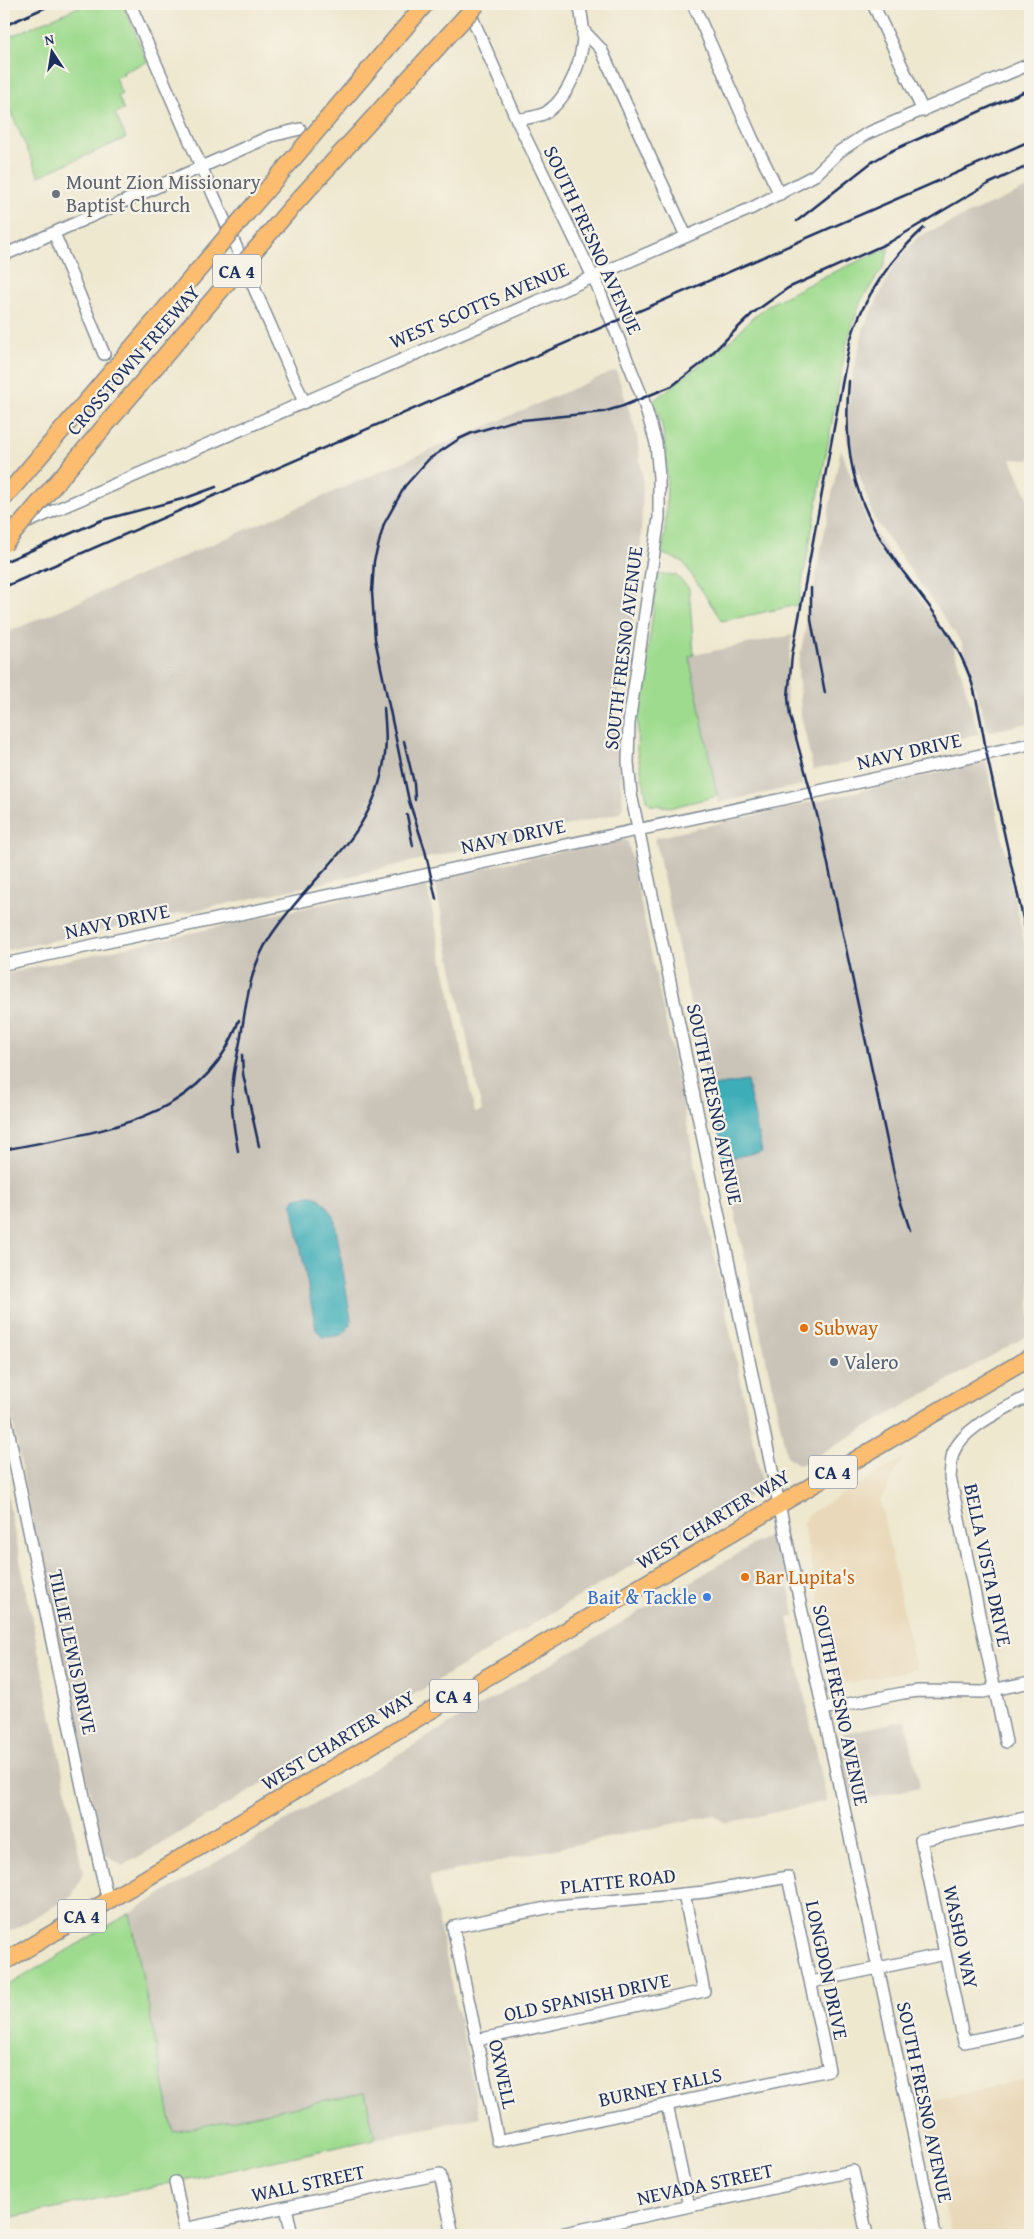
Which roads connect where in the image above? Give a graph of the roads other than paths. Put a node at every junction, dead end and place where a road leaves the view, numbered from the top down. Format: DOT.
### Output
graph roads {
  1 [pos="130,4"];
  2 [pos="425,4"];
  3 [pos="467,4"];
  4 [pos="477,4"];
  5 [pos="582,4"];
  6 [pos="693,4"];
  7 [pos="873,4"];
  8 [pos="584,30"];
  9 [pos="1030,64"];
  10 [pos="923,111"];
  11 [pos="517,120"];
  12 [pos="300,129"];
  13 [pos="202,168"];
  14 [pos="780,194"];
  15 [pos="54,233"];
  16 [pos="686,236"];
  17 [pos="4,255"];
  18 [pos="593,277"];
  19 [pos="104,354"];
  20 [pos="304,402"];
  21 [pos="4,498"];
  22 [pos="9,523"];
  23 [pos="4,544"];
  24 [pos="1030,744"];
  25 [pos="637,828"];
  26 [pos="4,964"];
  27 [pos="1030,1357"];
  28 [pos="1030,1394"];
  29 [pos="4,1410"];
  30 [pos="779,1504"];
  31 [pos="1030,1682"];
  32 [pos="995,1690"];
  33 [pos="824,1709"];
  34 [pos="1006,1742"];
  35 [pos="1030,1817"];
  36 [pos="788,1877"];
  37 [pos="684,1894"];
  38 [pos="108,1901"];
  39 [pos="453,1928"];
  40 [pos="945,1954"];
  41 [pos="4,1962"];
  42 [pos="878,1968"];
  43 [pos="811,1982"];
  44 [pos="1030,2028"];
  45 [pos="477,2040"];
  46 [pos="829,2070"];
  47 [pos="667,2105"];
  48 [pos="498,2141"];
  49 [pos="175,2182"];
  50 [pos="689,2206"];
  51 [pos="286,2207"];
  52 [pos="185,2232"];
  53 [pos="565,2234"];
  54 [pos="292,2235"];
  55 [pos="453,2235"];
  56 [pos="867,2235"];
  57 [pos="935,2235"];
  1 -- 13 [label="street"];
  2 -- 21 [label="highway, CROSSTOWN FREEWAY / CA 4, bridge"];
  3 -- 11 [label="street, SOUTH FRESNO AVENUE"];
  4 -- 23 [label="highway, CROSSTOWN FREEWAY / CA 4, bridge"];
  5 -- 8 [label="street"];
  6 -- 14 [label="street"];
  7 -- 10 [label="street"];
  8 -- 11 [label="street"];
  8 -- 16 [label="street"];
  9 -- 10 [label="street, WEST SCOTTS AVENUE"];
  10 -- 14 [label="street, WEST SCOTTS AVENUE"];
  11 -- 18 [label="street, SOUTH FRESNO AVENUE"];
  12 -- 13 [label="street"];
  13 -- 15 [label="street"];
  13 -- 20 [label="street"];
  14 -- 16 [label="street, WEST SCOTTS AVENUE"];
  15 -- 17 [label="street"];
  15 -- 19 [label="street"];
  16 -- 18 [label="street, WEST SCOTTS AVENUE"];
  18 -- 20 [label="street, WEST SCOTTS AVENUE"];
  18 -- 25 [label="street, SOUTH FRESNO AVENUE"];
  20 -- 22 [label="street, WEST SCOTTS AVENUE"];
  24 -- 25 [label="street, NAVY DRIVE"];
  25 -- 26 [label="street, NAVY DRIVE"];
  25 -- 30 [label="street, SOUTH FRESNO AVENUE"];
  27 -- 30 [label="highway, WEST CHARTER WAY / CA 4"];
  28 -- 32 [label="street, BELLA VISTA DRIVE"];
  29 -- 38 [label="street, TILLIE LEWIS DRIVE"];
  30 -- 33 [label="street, SOUTH FRESNO AVENUE"];
  30 -- 38 [label="highway, WEST CHARTER WAY / CA 4"];
  31 -- 32 [label="street"];
  32 -- 33 [label="street"];
  32 -- 34 [label="street, BELLA VISTA DRIVE"];
  33 -- 42 [label="street, SOUTH FRESNO AVENUE"];
  35 -- 40 [label="street, WASHO WAY"];
  36 -- 37 [label="street, PLATTE ROAD"];
  36 -- 43 [label="street, LONGDON DRIVE"];
  37 -- 39 [label="street, PLATTE ROAD"];
  37 -- 45 [label="street, OLD SPANISH DRIVE"];
  38 -- 41 [label="highway, WEST CHARTER WAY / CA 4"];
  39 -- 45 [label="street, OXWELL"];
  40 -- 42 [label="street"];
  40 -- 44 [label="street, WASHO WAY"];
  42 -- 43 [label="street"];
  42 -- 57 [label="street, SOUTH FRESNO AVENUE"];
  43 -- 46 [label="street, LONGDON DRIVE"];
  45 -- 48 [label="street, OXWELL"];
  46 -- 47 [label="street, BURNEY FALLS"];
  47 -- 48 [label="street, BURNEY FALLS"];
  47 -- 50 [label="street"];
  49 -- 52 [label="street"];
  50 -- 53 [label="street, NEVADA STREET"];
  50 -- 56 [label="street, NEVADA STREET"];
  51 -- 52 [label="street, WALL STREET"];
  51 -- 54 [label="street"];
  51 -- 55 [label="street, WALL STREET"];
}
